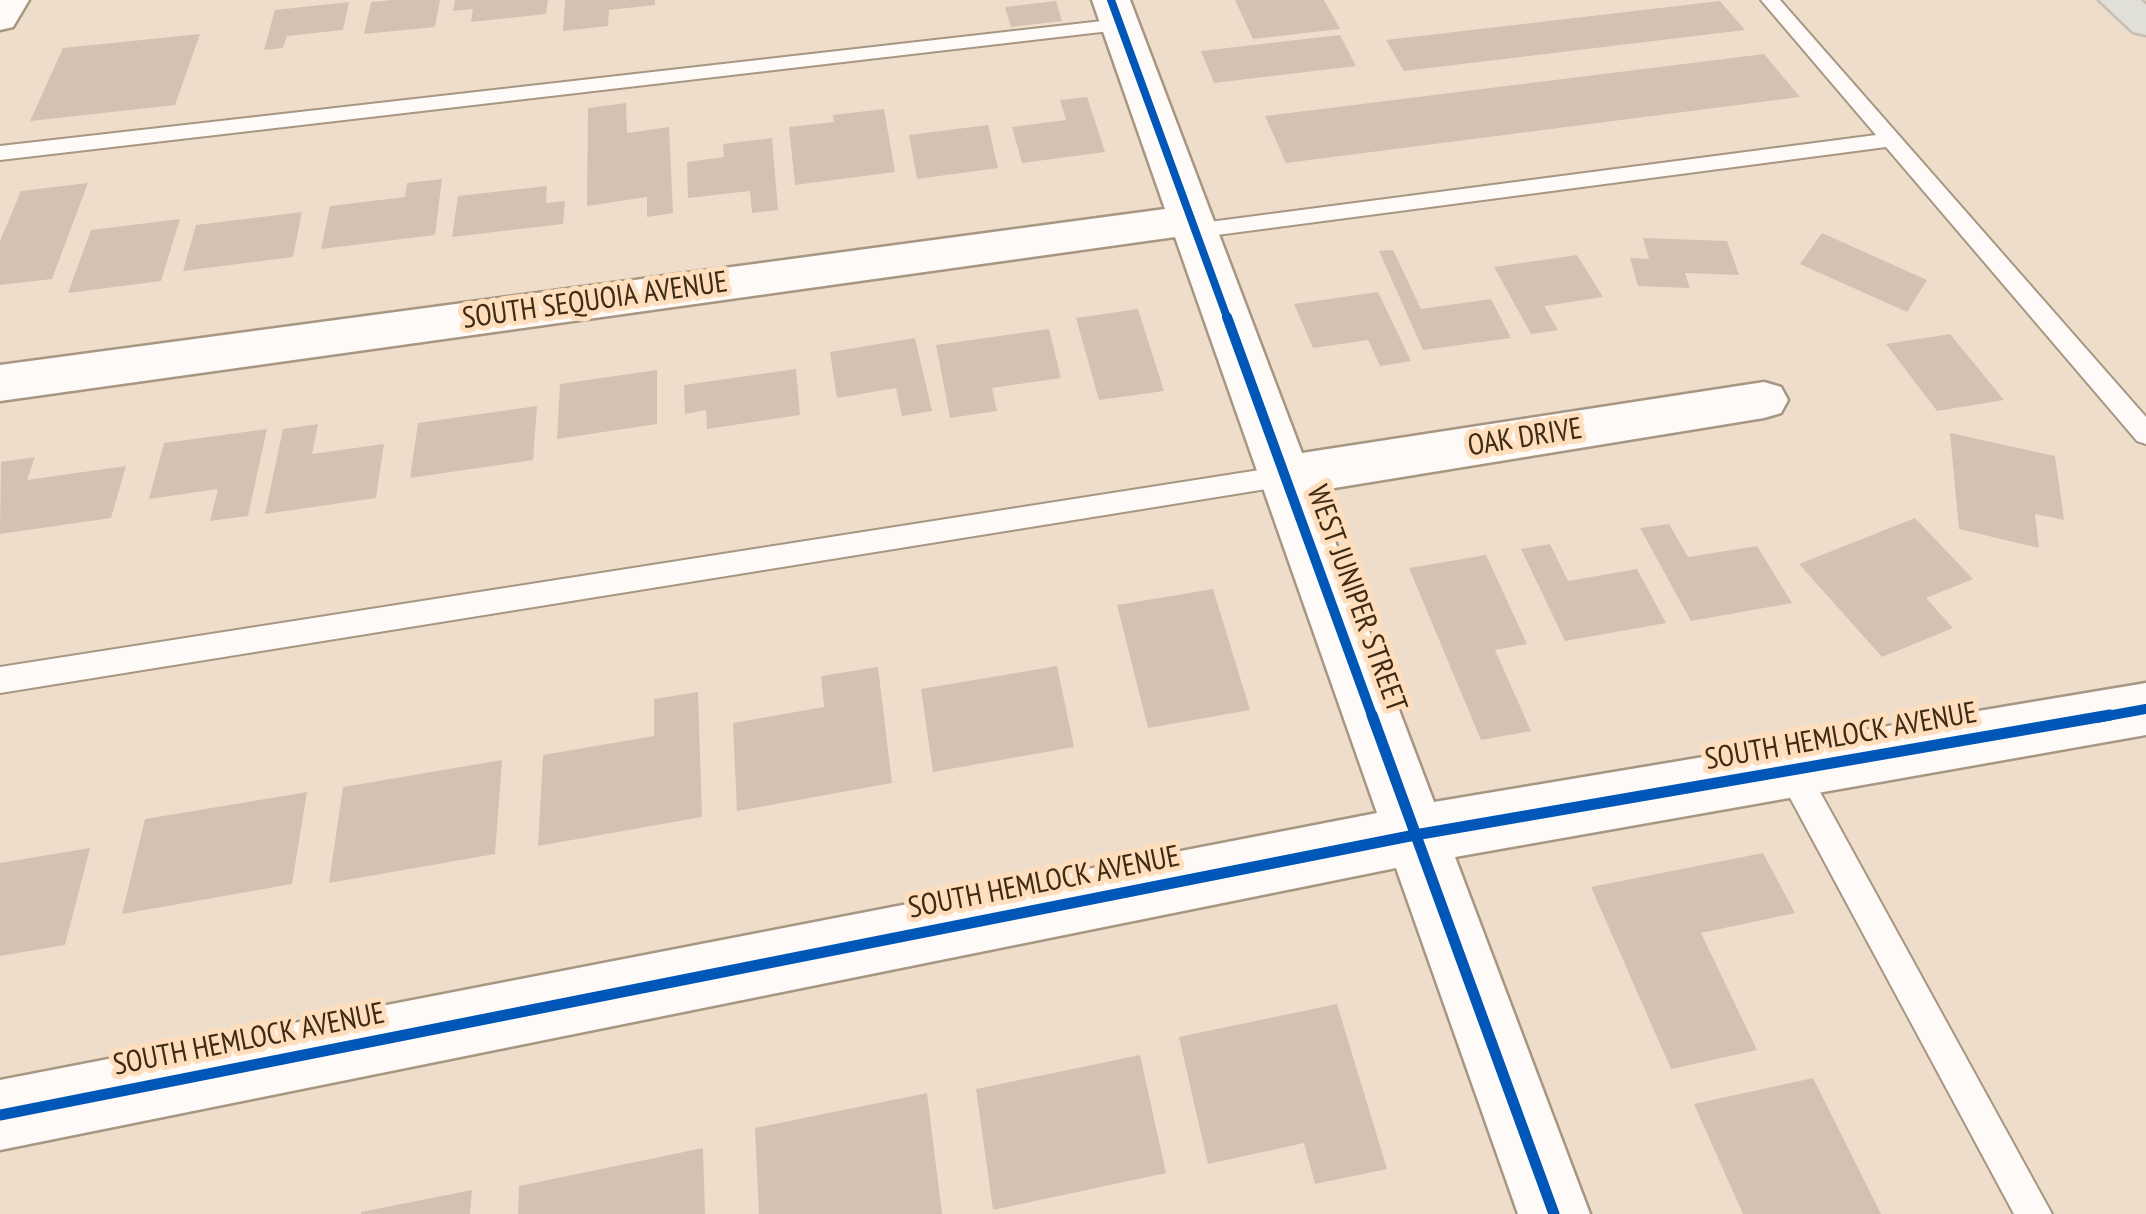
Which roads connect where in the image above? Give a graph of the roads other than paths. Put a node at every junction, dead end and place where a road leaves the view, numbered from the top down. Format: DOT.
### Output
graph roads {
  1 [pos="10,0"];
  2 [pos="1770,0"];
  3 [pos="2118,0"];
  4 [pos="1116,13"];
  5 [pos="0,19"];
  6 [pos="2146,24"];
  7 [pos="1891,140"];
  8 [pos="0,153"];
  9 [pos="1192,225"];
  10 [pos="0,383"];
  11 [pos="1764,400"];
  12 [pos="2146,434"];
  13 [pos="1284,476"];
  14 [pos="0,680"];
  15 [pos="2123,713"];
  16 [pos="1792,770"];
  17 [pos="1416,835"];
  18 [pos="0,1115"];
  19 [pos="1554,1214"];
  20 [pos="2034,1214"];
  1 -- 5 [label="street"];
  2 -- 7 [label="lane"];
  3 -- 6 [label="main road"];
  4 -- 8 [label="lane"];
  4 -- 9 [label="street, WEST JUNIPER STREET"];
  7 -- 9 [label="lane"];
  7 -- 12 [label="lane"];
  9 -- 10 [label="street, SOUTH SEQUOIA AVENUE"];
  9 -- 13 [label="street, WEST JUNIPER STREET"];
  11 -- 13 [label="street, OAK DRIVE"];
  13 -- 14 [label="lane"];
  13 -- 17 [label="street, WEST JUNIPER STREET"];
  15 -- 16 [label="street, SOUTH HEMLOCK AVENUE"];
  16 -- 17 [label="street, SOUTH HEMLOCK AVENUE"];
  16 -- 20 [label="lane"];
  17 -- 18 [label="street, SOUTH HEMLOCK AVENUE"];
  17 -- 19 [label="street, WEST JUNIPER STREET"];
}
